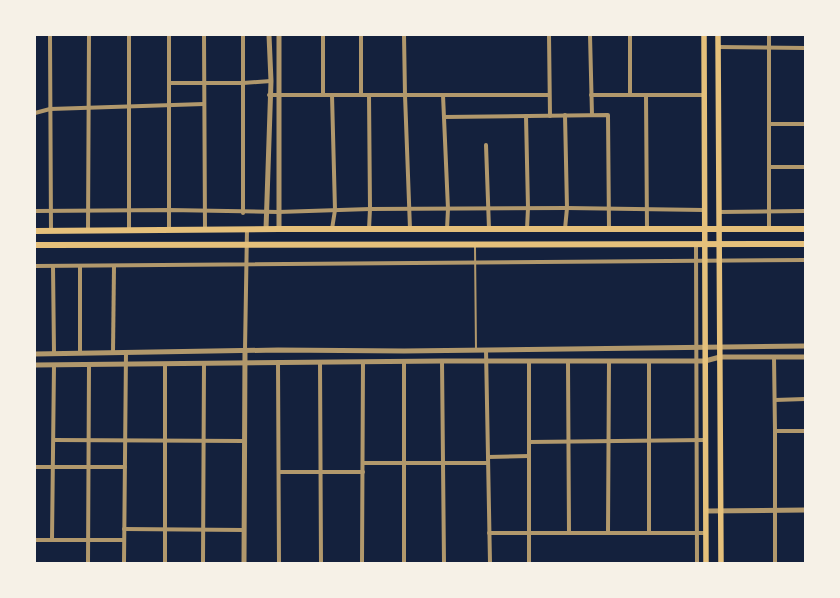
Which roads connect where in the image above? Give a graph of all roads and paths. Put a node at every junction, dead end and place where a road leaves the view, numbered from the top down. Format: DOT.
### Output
graph roads {
  1 [pos="50,35"];
  2 [pos="89,35"];
  3 [pos="129,35"];
  4 [pos="169,35"];
  5 [pos="204,35"];
  6 [pos="243,35"];
  7 [pos="269,35"];
  8 [pos="279,35"];
  9 [pos="323,35"];
  10 [pos="361,35"];
  11 [pos="404,35"];
  12 [pos="549,35"];
  13 [pos="590,35"];
  14 [pos="630,35"];
  15 [pos="704,35"];
  16 [pos="718,35"];
  17 [pos="769,35"];
  18 [pos="718,47"];
  19 [pos="769,47"];
  20 [pos="805,48"];
  21 [pos="270,81"];
  22 [pos="170,83"];
  23 [pos="205,83"];
  24 [pos="243,83"];
  25 [pos="269,95"];
  26 [pos="279,95"];
  27 [pos="324,95"];
  28 [pos="332,95"];
  29 [pos="361,95"];
  30 [pos="369,95"];
  31 [pos="404,95"];
  32 [pos="443,95"];
  33 [pos="550,95"];
  34 [pos="591,95"];
  35 [pos="630,95"];
  36 [pos="646,95"];
  37 [pos="704,95"];
  38 [pos="204,104"];
  39 [pos="169,105"];
  40 [pos="89,108"];
  41 [pos="130,108"];
  42 [pos="50,109"];
  43 [pos="35,113"];
  44 [pos="565,115"];
  45 [pos="592,115"];
  46 [pos="526,116"];
  47 [pos="550,116"];
  48 [pos="444,117"];
  49 [pos="769,124"];
  50 [pos="805,124"];
  51 [pos="486,145"];
  52 [pos="769,167"];
  53 [pos="805,167"];
  54 [pos="490,208"];
  55 [pos="528,208"];
  56 [pos="567,208"];
  57 [pos="609,208"];
  58 [pos="648,208"];
  59 [pos="370,209"];
  60 [pos="448,209"];
  61 [pos="169,210"];
  62 [pos="335,210"];
  63 [pos="409,210"];
  64 [pos="704,210"];
  65 [pos="35,211"];
  66 [pos="52,211"];
  67 [pos="88,211"];
  68 [pos="129,211"];
  69 [pos="205,211"];
  70 [pos="769,211"];
  71 [pos="805,211"];
  72 [pos="243,212"];
  73 [pos="267,212"];
  74 [pos="278,212"];
  75 [pos="719,212"];
  76 [pos="805,228"];
  77 [pos="247,229"];
  78 [pos="266,229"];
  79 [pos="279,229"];
  80 [pos="332,229"];
  81 [pos="369,229"];
  82 [pos="410,229"];
  83 [pos="448,229"];
  84 [pos="490,229"];
  85 [pos="526,229"];
  86 [pos="566,229"];
  87 [pos="609,229"];
  88 [pos="647,229"];
  89 [pos="704,229"];
  90 [pos="719,229"];
  91 [pos="769,229"];
  92 [pos="169,230"];
  93 [pos="205,230"];
  94 [pos="35,231"];
  95 [pos="51,231"];
  96 [pos="88,231"];
  97 [pos="129,231"];
  98 [pos="475,244"];
  99 [pos="704,244"];
  100 [pos="719,244"];
  101 [pos="805,244"];
  102 [pos="35,245"];
  103 [pos="247,245"];
  104 [pos="696,245"];
  105 [pos="696,260"];
  106 [pos="704,260"];
  107 [pos="718,260"];
  108 [pos="805,260"];
  109 [pos="476,262"];
  110 [pos="246,264"];
  111 [pos="35,266"];
  112 [pos="54,266"];
  113 [pos="80,266"];
  114 [pos="114,266"];
  115 [pos="719,346"];
  116 [pos="805,346"];
  117 [pos="695,348"];
  118 [pos="705,348"];
  119 [pos="245,350"];
  120 [pos="476,350"];
  121 [pos="486,350"];
  122 [pos="112,352"];
  123 [pos="126,352"];
  124 [pos="54,353"];
  125 [pos="80,353"];
  126 [pos="35,354"];
  127 [pos="720,357"];
  128 [pos="774,357"];
  129 [pos="805,357"];
  130 [pos="442,361"];
  131 [pos="486,361"];
  132 [pos="529,361"];
  133 [pos="695,361"];
  134 [pos="705,361"];
  135 [pos="245,362"];
  136 [pos="278,362"];
  137 [pos="320,362"];
  138 [pos="363,362"];
  139 [pos="404,362"];
  140 [pos="568,362"];
  141 [pos="609,362"];
  142 [pos="649,362"];
  143 [pos="204,363"];
  144 [pos="165,364"];
  145 [pos="35,365"];
  146 [pos="54,365"];
  147 [pos="89,365"];
  148 [pos="126,365"];
  149 [pos="805,399"];
  150 [pos="775,400"];
  151 [pos="805,430"];
  152 [pos="775,431"];
  153 [pos="54,440"];
  154 [pos="88,440"];
  155 [pos="126,440"];
  156 [pos="165,440"];
  157 [pos="204,440"];
  158 [pos="697,440"];
  159 [pos="705,440"];
  160 [pos="244,441"];
  161 [pos="649,441"];
  162 [pos="529,442"];
  163 [pos="609,442"];
  164 [pos="568,443"];
  165 [pos="529,456"];
  166 [pos="488,457"];
  167 [pos="363,463"];
  168 [pos="404,463"];
  169 [pos="443,463"];
  170 [pos="488,463"];
  171 [pos="35,467"];
  172 [pos="54,467"];
  173 [pos="87,467"];
  174 [pos="125,467"];
  175 [pos="278,472"];
  176 [pos="322,472"];
  177 [pos="363,472"];
  178 [pos="706,510"];
  179 [pos="720,510"];
  180 [pos="775,510"];
  181 [pos="805,510"];
  182 [pos="124,529"];
  183 [pos="165,529"];
  184 [pos="204,530"];
  185 [pos="244,530"];
  186 [pos="489,533"];
  187 [pos="529,533"];
  188 [pos="569,533"];
  189 [pos="608,533"];
  190 [pos="649,533"];
  191 [pos="697,533"];
  192 [pos="706,533"];
  193 [pos="35,540"];
  194 [pos="52,540"];
  195 [pos="88,540"];
  196 [pos="124,540"];
  197 [pos="88,563"];
  198 [pos="124,563"];
  199 [pos="165,563"];
  200 [pos="204,563"];
  201 [pos="244,563"];
  202 [pos="279,563"];
  203 [pos="321,563"];
  204 [pos="362,563"];
  205 [pos="404,563"];
  206 [pos="444,563"];
  207 [pos="490,563"];
  208 [pos="529,563"];
  209 [pos="697,563"];
  210 [pos="706,563"];
  211 [pos="721,563"];
  212 [pos="775,563"];
  1 -- 42 [label="street"];
  2 -- 40 [label="street"];
  3 -- 41 [label="street"];
  4 -- 22 [label="street"];
  5 -- 23 [label="street"];
  6 -- 24 [label="street"];
  7 -- 21 [label="street"];
  8 -- 26 [label="street"];
  9 -- 27 [label="street"];
  10 -- 29 [label="street"];
  11 -- 31 [label="street"];
  12 -- 33 [label="street"];
  13 -- 34 [label="street"];
  14 -- 35 [label="street"];
  15 -- 37 [label="main road"];
  16 -- 18 [label="main road"];
  17 -- 19 [label="street"];
  18 -- 19 [label="street"];
  18 -- 75 [label="main road"];
  19 -- 20 [label="street"];
  19 -- 49 [label="street"];
  21 -- 24 [label="street"];
  21 -- 25 [label="street"];
  22 -- 23 [label="street"];
  22 -- 39 [label="street"];
  23 -- 24 [label="street"];
  23 -- 38 [label="street"];
  24 -- 72 [label="street"];
  25 -- 26 [label="street"];
  25 -- 73 [label="street"];
  26 -- 27 [label="street"];
  26 -- 74 [label="street"];
  27 -- 28 [label="street"];
  28 -- 29 [label="street"];
  28 -- 62 [label="street"];
  29 -- 30 [label="street"];
  30 -- 31 [label="street"];
  30 -- 59 [label="street"];
  31 -- 32 [label="street"];
  31 -- 63 [label="street"];
  32 -- 33 [label="street"];
  32 -- 48 [label="street"];
  33 -- 47 [label="street"];
  34 -- 35 [label="street"];
  34 -- 45 [label="street"];
  35 -- 36 [label="street"];
  36 -- 37 [label="street"];
  36 -- 58 [label="street"];
  37 -- 64 [label="main road"];
  38 -- 39 [label="street"];
  38 -- 69 [label="street"];
  39 -- 41 [label="street"];
  39 -- 61 [label="street"];
  40 -- 41 [label="street"];
  40 -- 42 [label="street"];
  40 -- 67 [label="street"];
  41 -- 68 [label="street"];
  42 -- 43 [label="street"];
  42 -- 66 [label="street"];
  44 -- 45 [label="street"];
  44 -- 47 [label="street"];
  44 -- 56 [label="street"];
  45 -- 57 [label="street"];
  46 -- 47 [label="street"];
  46 -- 48 [label="street"];
  46 -- 55 [label="street"];
  48 -- 60 [label="street"];
  49 -- 50 [label="street"];
  49 -- 52 [label="street"];
  51 -- 54 [label="street"];
  52 -- 53 [label="street"];
  52 -- 70 [label="street"];
  54 -- 55 [label="street"];
  54 -- 60 [label="street"];
  54 -- 84 [label="street"];
  55 -- 56 [label="street"];
  55 -- 85 [label="street"];
  56 -- 57 [label="street"];
  56 -- 86 [label="street"];
  57 -- 58 [label="street"];
  57 -- 87 [label="street"];
  58 -- 64 [label="street"];
  58 -- 88 [label="street"];
  59 -- 62 [label="street"];
  59 -- 63 [label="street"];
  59 -- 81 [label="street"];
  60 -- 63 [label="street"];
  60 -- 83 [label="street"];
  61 -- 68 [label="street"];
  61 -- 69 [label="street"];
  61 -- 92 [label="street"];
  62 -- 74 [label="street"];
  62 -- 80 [label="street"];
  63 -- 82 [label="street"];
  64 -- 89 [label="main road"];
  65 -- 66 [label="street"];
  66 -- 67 [label="street"];
  66 -- 95 [label="street"];
  67 -- 68 [label="street"];
  67 -- 96 [label="street"];
  68 -- 97 [label="street"];
  69 -- 72 [label="street"];
  69 -- 93 [label="street"];
  70 -- 71 [label="street"];
  70 -- 75 [label="street"];
  70 -- 91 [label="street"];
  72 -- 73 [label="street"];
  73 -- 74 [label="street"];
  73 -- 78 [label="street"];
  74 -- 79 [label="street"];
  75 -- 90 [label="main road"];
  76 -- 91 [label="main road"];
  77 -- 78 [label="main road"];
  77 -- 93 [label="main road"];
  77 -- 103 [label="street"];
  78 -- 79 [label="main road"];
  79 -- 80 [label="main road"];
  80 -- 81 [label="main road"];
  81 -- 82 [label="main road"];
  82 -- 83 [label="main road"];
  83 -- 84 [label="main road"];
  84 -- 85 [label="main road"];
  85 -- 86 [label="main road"];
  86 -- 87 [label="main road"];
  87 -- 88 [label="main road"];
  88 -- 89 [label="main road"];
  89 -- 90 [label="main road"];
  89 -- 99 [label="main road"];
  90 -- 91 [label="main road"];
  90 -- 100 [label="main road"];
  92 -- 93 [label="main road"];
  92 -- 97 [label="main road"];
  94 -- 95 [label="main road"];
  95 -- 96 [label="main road"];
  96 -- 97 [label="main road"];
  98 -- 103 [label="main road"];
  98 -- 104 [label="main road"];
  98 -- 109 [label="lane"];
  99 -- 100 [label="main road"];
  99 -- 104 [label="main road"];
  99 -- 106 [label="main road"];
  100 -- 101 [label="main road"];
  100 -- 107 [label="main road"];
  102 -- 103 [label="main road"];
  103 -- 110 [label="street"];
  104 -- 105 [label="street"];
  105 -- 106 [label="street"];
  105 -- 109 [label="street"];
  105 -- 117 [label="street"];
  106 -- 107 [label="street"];
  106 -- 118 [label="main road"];
  107 -- 108 [label="street"];
  107 -- 115 [label="main road"];
  109 -- 110 [label="street"];
  109 -- 120 [label="lane"];
  110 -- 114 [label="street"];
  110 -- 119 [label="street"];
  111 -- 112 [label="street"];
  112 -- 113 [label="street"];
  112 -- 124 [label="street"];
  113 -- 114 [label="street"];
  113 -- 125 [label="street"];
  114 -- 122 [label="street"];
  115 -- 116 [label="street"];
  115 -- 118 [label="street"];
  115 -- 127 [label="main road"];
  117 -- 118 [label="street"];
  117 -- 121 [label="street"];
  117 -- 133 [label="street"];
  118 -- 134 [label="main road"];
  119 -- 120 [label="street"];
  119 -- 123 [label="street"];
  119 -- 135 [label="street"];
  120 -- 121 [label="street"];
  121 -- 131 [label="street"];
  122 -- 123 [label="street"];
  122 -- 125 [label="street"];
  123 -- 148 [label="street"];
  124 -- 125 [label="street"];
  124 -- 126 [label="street"];
  127 -- 128 [label="street"];
  127 -- 134 [label="street"];
  127 -- 179 [label="main road"];
  128 -- 129 [label="street"];
  128 -- 150 [label="street"];
  130 -- 131 [label="street"];
  130 -- 139 [label="street"];
  130 -- 169 [label="street"];
  131 -- 132 [label="street"];
  131 -- 166 [label="street"];
  132 -- 140 [label="street"];
  132 -- 162 [label="street"];
  133 -- 134 [label="street"];
  133 -- 142 [label="street"];
  133 -- 158 [label="street"];
  134 -- 159 [label="main road"];
  135 -- 136 [label="street"];
  135 -- 143 [label="street"];
  135 -- 160 [label="street"];
  136 -- 137 [label="street"];
  136 -- 175 [label="street"];
  137 -- 138 [label="street"];
  137 -- 176 [label="street"];
  138 -- 139 [label="street"];
  138 -- 167 [label="street"];
  139 -- 168 [label="street"];
  140 -- 141 [label="street"];
  140 -- 164 [label="street"];
  141 -- 142 [label="street"];
  141 -- 163 [label="street"];
  142 -- 161 [label="street"];
  143 -- 144 [label="street"];
  143 -- 157 [label="street"];
  144 -- 148 [label="street"];
  144 -- 156 [label="street"];
  145 -- 146 [label="street"];
  146 -- 147 [label="street"];
  146 -- 153 [label="street"];
  147 -- 148 [label="street"];
  147 -- 154 [label="street"];
  148 -- 155 [label="street"];
  149 -- 150 [label="street"];
  150 -- 152 [label="street"];
  151 -- 152 [label="street"];
  152 -- 180 [label="street"];
  153 -- 154 [label="street"];
  153 -- 172 [label="street"];
  154 -- 155 [label="street"];
  154 -- 173 [label="street"];
  155 -- 156 [label="street"];
  155 -- 174 [label="street"];
  156 -- 157 [label="street"];
  156 -- 183 [label="street"];
  157 -- 160 [label="street"];
  157 -- 184 [label="street"];
  158 -- 159 [label="street"];
  158 -- 161 [label="street"];
  158 -- 191 [label="street"];
  159 -- 178 [label="main road"];
  160 -- 185 [label="street"];
  161 -- 163 [label="street"];
  161 -- 190 [label="street"];
  162 -- 164 [label="street"];
  162 -- 165 [label="street"];
  163 -- 164 [label="street"];
  163 -- 189 [label="street"];
  164 -- 188 [label="street"];
  165 -- 166 [label="street"];
  165 -- 187 [label="street"];
  166 -- 170 [label="street"];
  167 -- 168 [label="street"];
  167 -- 177 [label="street"];
  168 -- 169 [label="street"];
  168 -- 205 [label="street"];
  169 -- 170 [label="street"];
  169 -- 206 [label="street"];
  170 -- 186 [label="street"];
  171 -- 172 [label="street"];
  172 -- 173 [label="street"];
  172 -- 194 [label="street"];
  173 -- 174 [label="street"];
  173 -- 195 [label="street"];
  174 -- 182 [label="street"];
  175 -- 176 [label="street"];
  175 -- 202 [label="street"];
  176 -- 177 [label="street"];
  176 -- 203 [label="street"];
  177 -- 204 [label="street"];
  178 -- 179 [label="street"];
  178 -- 192 [label="main road"];
  179 -- 180 [label="street"];
  179 -- 211 [label="main road"];
  180 -- 181 [label="street"];
  180 -- 212 [label="street"];
  182 -- 183 [label="street"];
  182 -- 196 [label="street"];
  183 -- 184 [label="street"];
  183 -- 199 [label="street"];
  184 -- 185 [label="street"];
  184 -- 200 [label="street"];
  185 -- 201 [label="street"];
  186 -- 187 [label="street"];
  186 -- 207 [label="street"];
  187 -- 188 [label="street"];
  187 -- 208 [label="street"];
  188 -- 189 [label="street"];
  189 -- 190 [label="street"];
  190 -- 191 [label="street"];
  191 -- 192 [label="street"];
  191 -- 209 [label="street"];
  192 -- 210 [label="main road"];
  193 -- 194 [label="street"];
  194 -- 195 [label="street"];
  195 -- 196 [label="street"];
  195 -- 197 [label="street"];
  196 -- 198 [label="street"];
}
